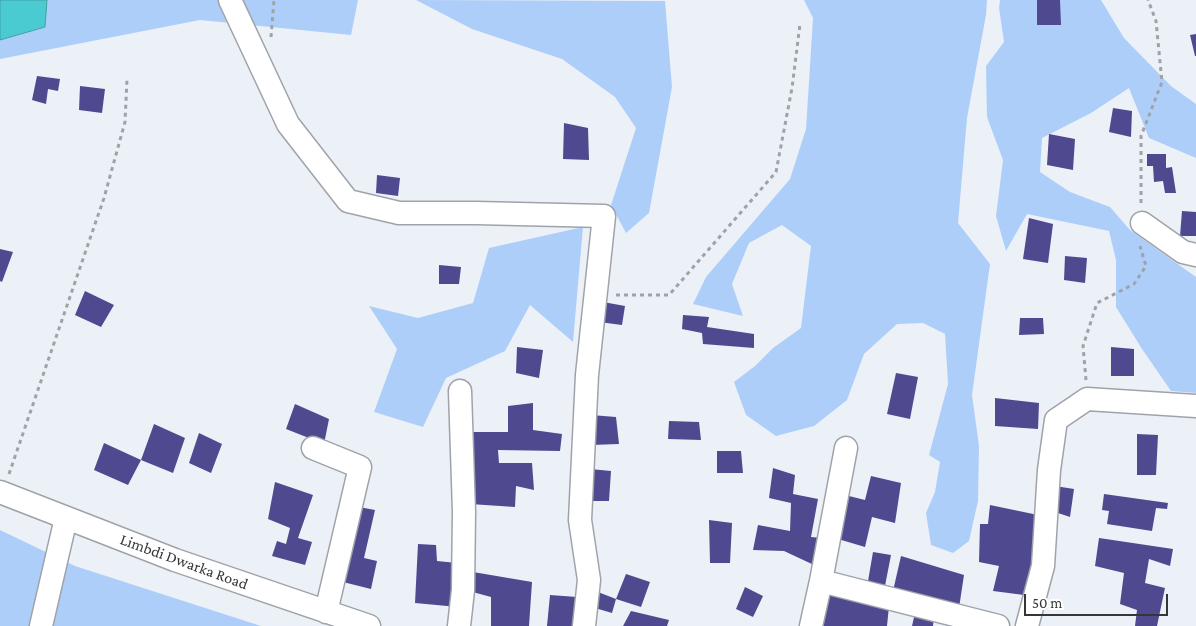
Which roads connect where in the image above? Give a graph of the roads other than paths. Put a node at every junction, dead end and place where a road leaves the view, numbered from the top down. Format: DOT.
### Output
graph roads {
  1 [pos="230,0"];
  2 [pos="1142,223"];
  3 [pos="1196,255"];
  4 [pos="460,391"];
  5 [pos="1196,406"];
  6 [pos="313,448"];
  7 [pos="846,448"];
  8 [pos="1,493"];
  9 [pos="66,518"];
  10 [pos="821,581"];
  11 [pos="326,612"];
  12 [pos="41,626"];
  13 [pos="369,626"];
  14 [pos="459,626"];
  15 [pos="584,626"];
  16 [pos="811,626"];
  17 [pos="998,626"];
  18 [pos="1027,626"];
  1 -- 15 [label="street"];
  2 -- 3 [label="street"];
  4 -- 14 [label="street"];
  5 -- 18 [label="street"];
  6 -- 11 [label="street"];
  7 -- 10 [label="street"];
  8 -- 9 [label="street, Limbdi Dwarka Road"];
  9 -- 11 [label="street, Limbdi Dwarka Road"];
  9 -- 12 [label="street"];
  10 -- 16 [label="street"];
  10 -- 17 [label="street"];
  11 -- 13 [label="street, Limbdi Dwarka Road"];
}
